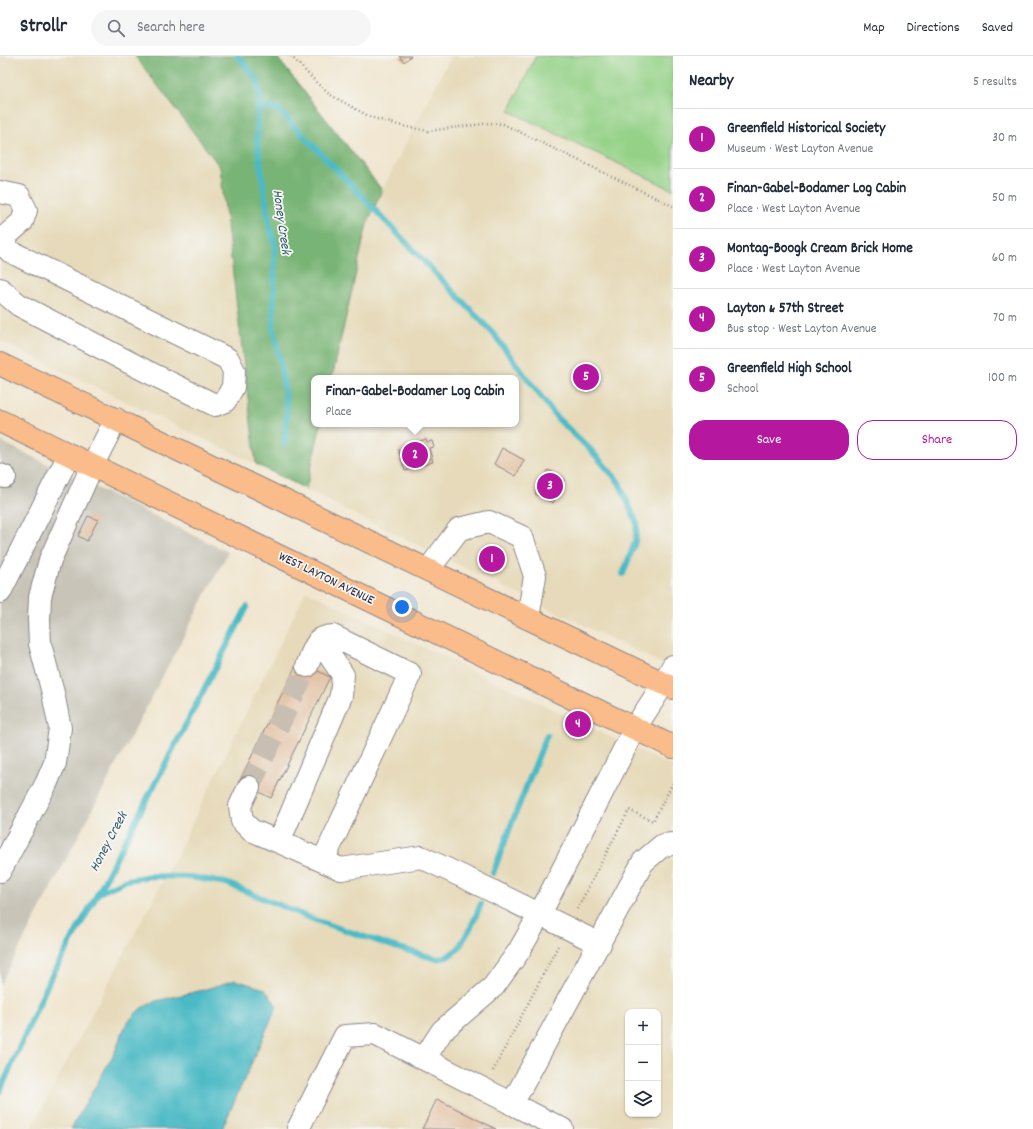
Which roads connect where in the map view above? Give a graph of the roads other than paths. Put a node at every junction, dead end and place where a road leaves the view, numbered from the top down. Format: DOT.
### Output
graph roads {
  1 [pos="0,192"];
  2 [pos="0,241"];
  3 [pos="0,289"];
  4 [pos="0,364"];
  5 [pos="116,420"];
  6 [pos="0,421"];
  7 [pos="69,455"];
  8 [pos="92,466"];
  9 [pos="428,570"];
  10 [pos="0,592"];
  11 [pos="528,618"];
  12 [pos="319,640"];
  13 [pos="307,666"];
  14 [pos="670,679"];
  15 [pos="635,728"];
  16 [pos="673,747"];
  17 [pos="249,787"];
  18 [pos="279,842"];
  19 [pos="673,844"];
  20 [pos="323,862"];
  21 [pos="0,871"];
  22 [pos="540,914"];
  23 [pos="600,944"];
  24 [pos="424,1059"];
  25 [pos="512,1104"];
  26 [pos="298,1129"];
  27 [pos="562,1129"];
  1 -- 2 [label="lane"];
  2 -- 3 [label="lane"];
  4 -- 5 [label="main road"];
  5 -- 8 [label="lane"];
  5 -- 9 [label="main road"];
  6 -- 7 [label="main road, WEST LAYTON AVENUE"];
  7 -- 8 [label="main road, WEST LAYTON AVENUE"];
  7 -- 10 [label="lane"];
  8 -- 15 [label="main road, WEST LAYTON AVENUE"];
  8 -- 21 [label="lane"];
  9 -- 11 [label="main road"];
  9 -- 11 [label="lane"];
  11 -- 14 [label="main road"];
  12 -- 13 [label="lane"];
  12 -- 18 [label="lane"];
  12 -- 20 [label="lane"];
  14 -- 15 [label="lane"];
  15 -- 16 [label="main road, WEST LAYTON AVENUE"];
  15 -- 22 [label="lane"];
  17 -- 18 [label="lane"];
  18 -- 20 [label="lane"];
  19 -- 23 [label="lane"];
  20 -- 22 [label="lane"];
  22 -- 23 [label="lane"];
  22 -- 24 [label="lane"];
  23 -- 25 [label="lane"];
  24 -- 25 [label="lane"];
  24 -- 26 [label="lane"];
  25 -- 27 [label="lane"];
}
